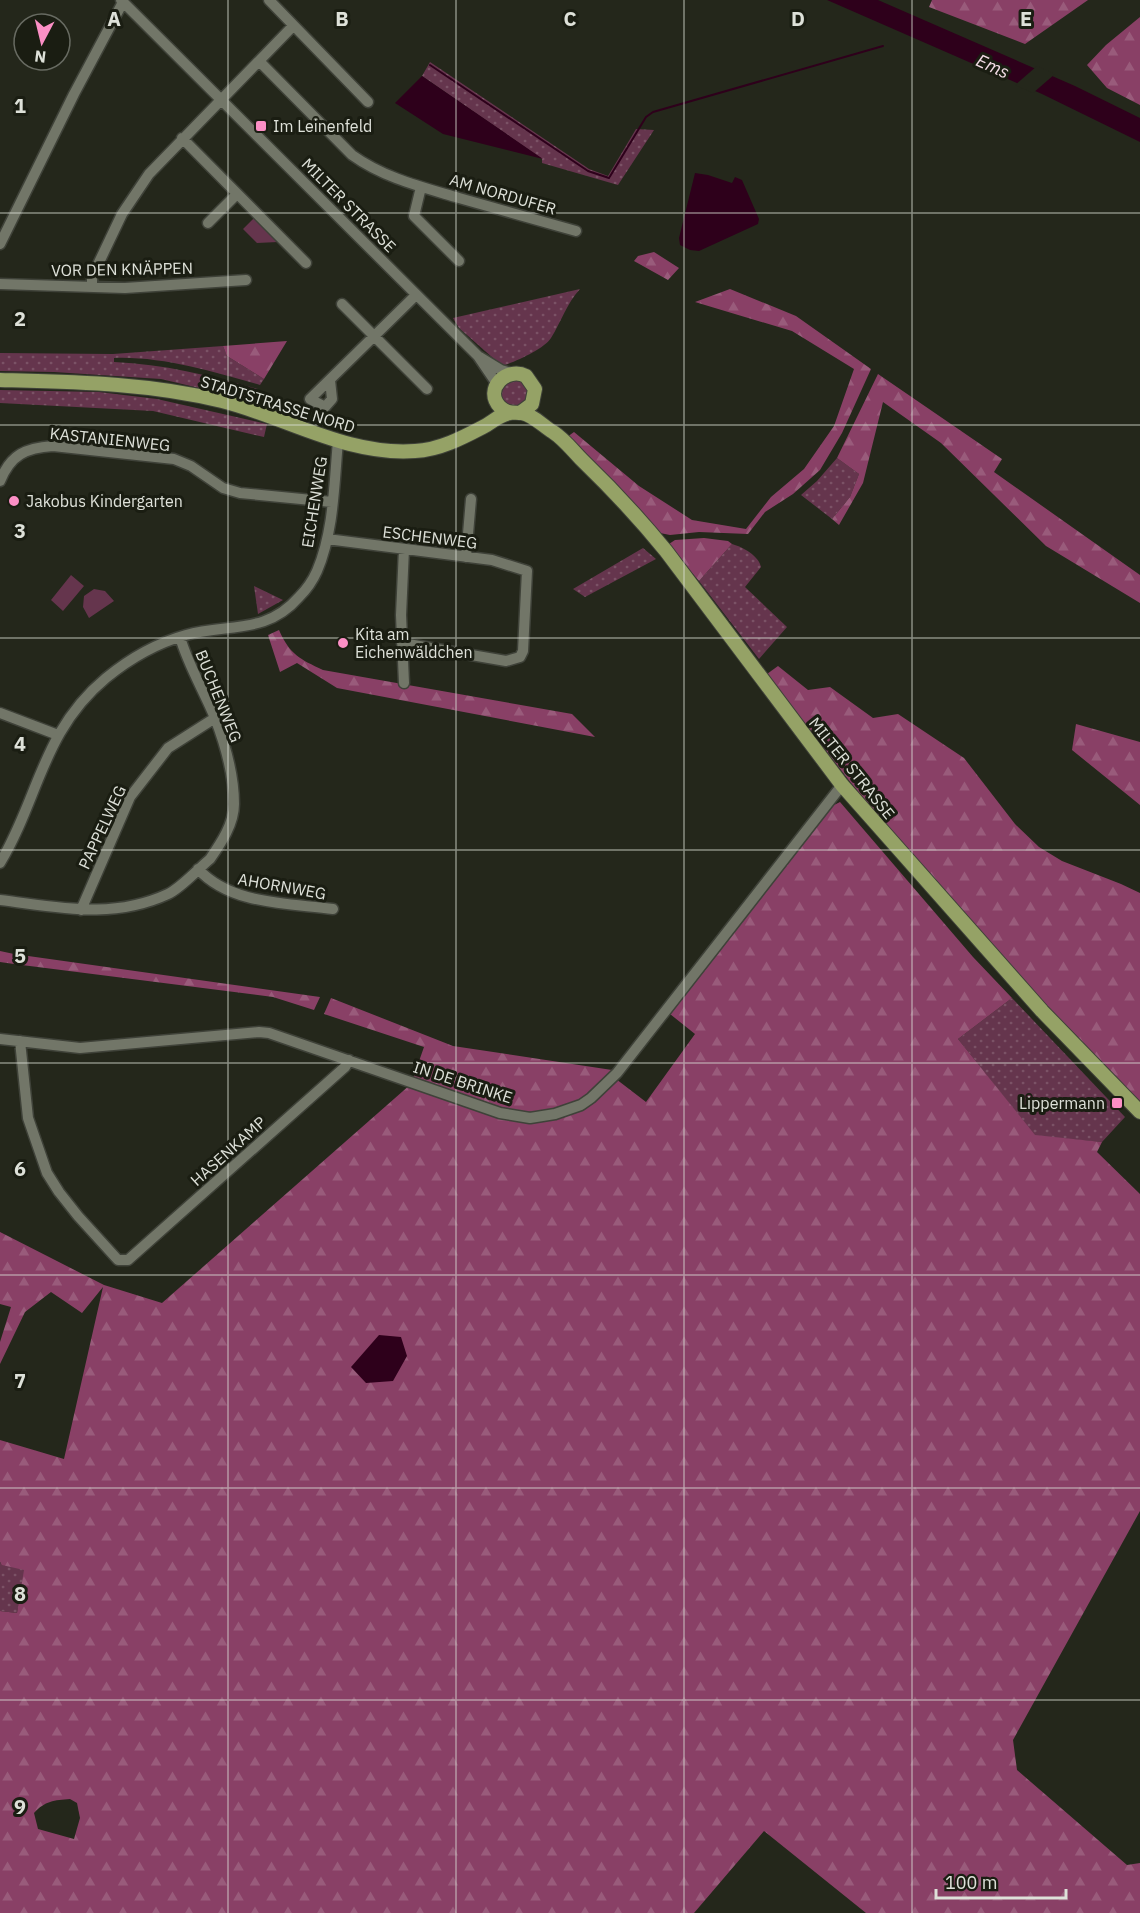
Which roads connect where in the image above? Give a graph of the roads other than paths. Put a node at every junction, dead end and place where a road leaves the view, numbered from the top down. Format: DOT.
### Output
graph roads {
  1 [pos="268,0"];
  2 [pos="122,1"];
  3 [pos="293,26"];
  4 [pos="259,61"];
  5 [pos="220,99"];
  6 [pos="368,102"];
  7 [pos="182,138"];
  8 [pos="422,187"];
  9 [pos="237,194"];
  10 [pos="208,223"];
  11 [pos="576,231"];
  12 [pos="0,244"];
  13 [pos="459,261"];
  14 [pos="306,263"];
  15 [pos="246,279"];
  16 [pos="0,284"];
  17 [pos="92,287"];
  18 [pos="416,295"];
  19 [pos="342,304"];
  20 [pos="374,336"];
  21 [pos="478,356"];
  22 [pos="511,373"];
  23 [pos="0,380"];
  24 [pos="330,380"];
  25 [pos="427,388"];
  26 [pos="496,391"];
  27 [pos="534,400"];
  28 [pos="515,413"];
  29 [pos="471,431"];
  30 [pos="554,432"];
  31 [pos="339,441"];
  32 [pos="0,481"];
  33 [pos="471,499"];
  34 [pos="332,502"];
  35 [pos="327,539"];
  36 [pos="404,549"];
  37 [pos="466,557"];
  38 [pos="180,637"];
  39 [pos="402,643"];
  40 [pos="404,683"];
  41 [pos="5,714"];
  42 [pos="215,718"];
  43 [pos="58,735"];
  44 [pos="842,785"];
  45 [pos="0,862"];
  46 [pos="198,870"];
  47 [pos="0,900"];
  48 [pos="333,909"];
  49 [pos="81,910"];
  50 [pos="0,1039"];
  51 [pos="20,1041"];
  52 [pos="349,1060"];
  53 [pos="1140,1112"];
  1 -- 3 [label="street"];
  2 -- 5 [label="street, MILTER STRASSE"];
  2 -- 12 [label="street"];
  3 -- 4 [label="street"];
  3 -- 6 [label="street"];
  4 -- 5 [label="street"];
  4 -- 8 [label="street, AM NORDUFER"];
  5 -- 7 [label="street"];
  5 -- 18 [label="street, MILTER STRASSE"];
  7 -- 9 [label="street"];
  7 -- 17 [label="street"];
  8 -- 11 [label="street, AM NORDUFER"];
  8 -- 13 [label="street"];
  9 -- 10 [label="street"];
  9 -- 14 [label="street"];
  15 -- 17 [label="street, VOR DEN KNÄPPEN"];
  16 -- 17 [label="street, VOR DEN KNÄPPEN"];
  18 -- 20 [label="street"];
  18 -- 21 [label="street, MILTER STRASSE"];
  19 -- 20 [label="street"];
  20 -- 24 [label="street"];
  20 -- 25 [label="street"];
  21 -- 22 [label="street, MILTER STRASSE"];
  21 -- 26 [label="street, MILTER STRASSE"];
  22 -- 26 [label="main road"];
  22 -- 27 [label="main road"];
  23 -- 31 [label="main road, STADTSTRASSE NORD"];
  26 -- 28 [label="main road"];
  26 -- 29 [label="main road, STADTSTRASSE NORD"];
  27 -- 28 [label="main road"];
  27 -- 30 [label="main road, MILTER STRASSE"];
  28 -- 29 [label="main road, STADTSTRASSE NORD"];
  28 -- 30 [label="main road, MILTER STRASSE"];
  29 -- 31 [label="main road, STADTSTRASSE NORD"];
  30 -- 44 [label="main road, MILTER STRASSE"];
  31 -- 34 [label="street, EICHENWEG"];
  32 -- 34 [label="street, KASTANIENWEG"];
  33 -- 37 [label="street"];
  34 -- 35 [label="street, EICHENWEG"];
  35 -- 36 [label="street, ESCHENWEG"];
  35 -- 38 [label="street, EICHENWEG"];
  36 -- 37 [label="street, ESCHENWEG"];
  36 -- 39 [label="street"];
  37 -- 39 [label="street, ESCHENWEG"];
  38 -- 42 [label="street, BUCHENWEG"];
  38 -- 43 [label="street, EICHENWEG"];
  39 -- 40 [label="street"];
  41 -- 43 [label="street"];
  42 -- 46 [label="street, BUCHENWEG"];
  42 -- 49 [label="street, PAPPELWEG"];
  43 -- 45 [label="street, EICHENWEG"];
  44 -- 52 [label="street, IN DE BRINKE"];
  44 -- 53 [label="main road, MILTER STRASSE"];
  46 -- 48 [label="street, AHORNWEG"];
  46 -- 49 [label="street, BUCHENWEG"];
  47 -- 49 [label="street, BUCHENWEG"];
  50 -- 51 [label="street, IN DE BRINKE"];
  51 -- 52 [label="street, IN DE BRINKE"];
  51 -- 52 [label="street, HASENKAMP"];
}
